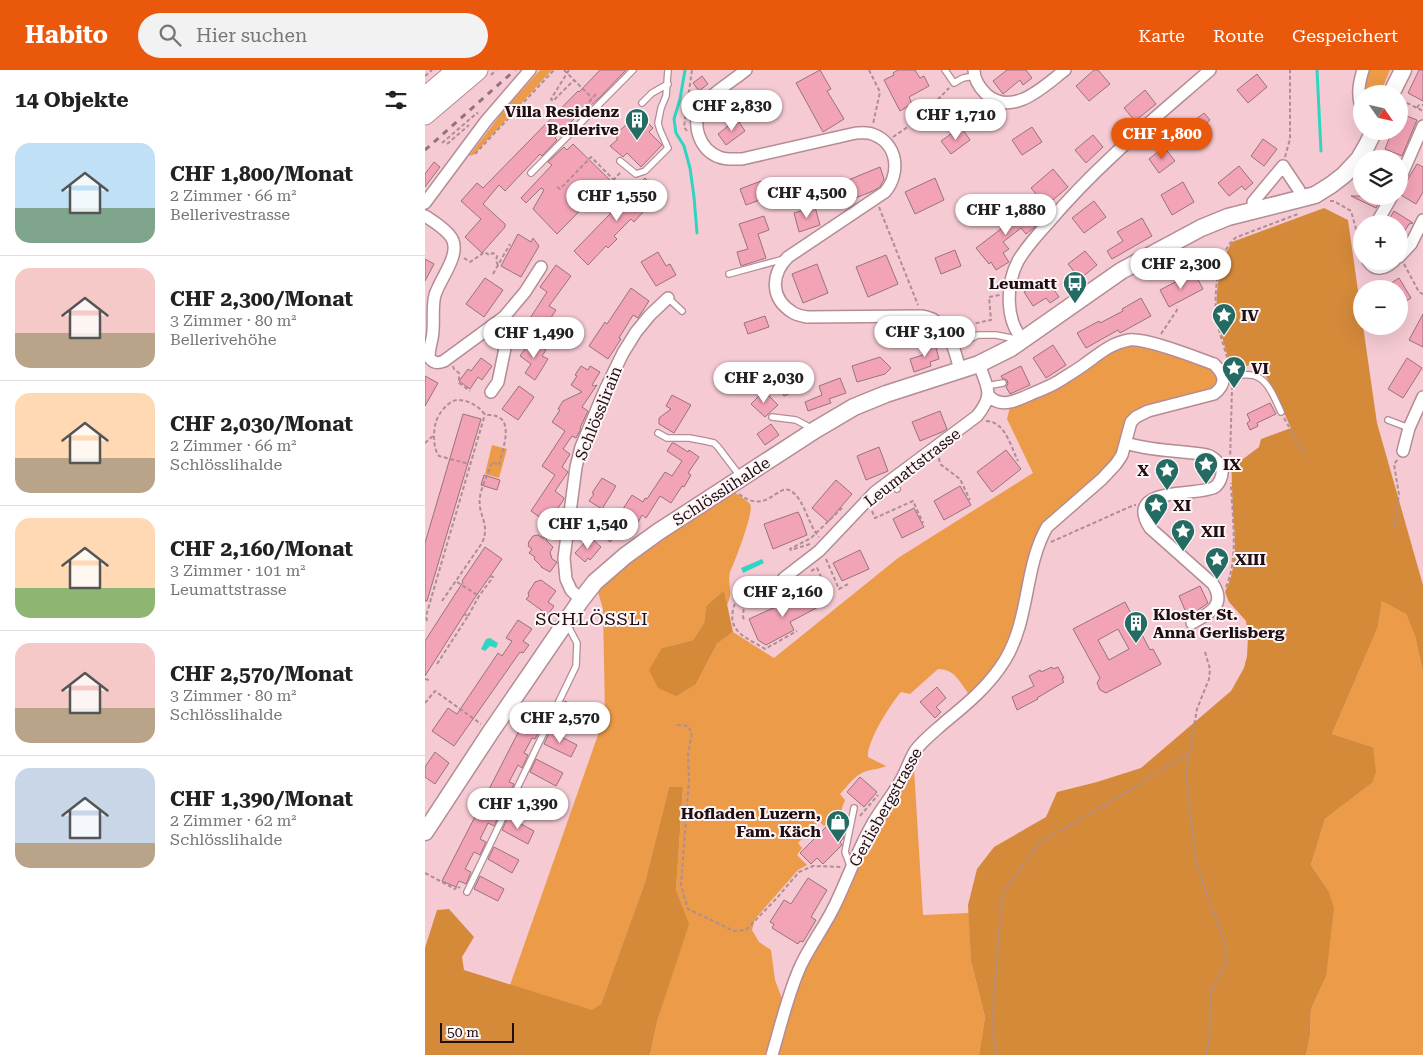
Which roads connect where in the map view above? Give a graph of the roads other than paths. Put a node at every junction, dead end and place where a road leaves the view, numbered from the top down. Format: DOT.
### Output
graph roads {
  1 [pos="457,70"];
  2 [pos="478,70"];
  3 [pos="530,70"];
  4 [pos="633,70"];
  5 [pos="668,70"];
  6 [pos="746,70"];
  7 [pos="945,70"];
  8 [pos="1065,70"];
  9 [pos="1210,70"];
  10 [pos="1363,70"];
  11 [pos="1403,70"];
  12 [pos="974,73"];
  13 [pos="668,84"];
  14 [pos="1359,85"];
  15 [pos="1396,85"];
  16 [pos="425,97"];
  17 [pos="642,103"];
  18 [pos="425,115"];
  19 [pos="1423,126"];
  20 [pos="1370,140"];
  21 [pos="1408,160"];
  22 [pos="620,161"];
  23 [pos="531,173"];
  24 [pos="1303,199"];
  25 [pos="425,203"];
  26 [pos="1254,210"];
  27 [pos="425,216"];
  28 [pos="1423,220"];
  29 [pos="1408,247"];
  30 [pos="788,257"];
  31 [pos="541,267"];
  32 [pos="729,274"];
  33 [pos="668,298"];
  34 [pos="682,311"];
  35 [pos="504,317"];
  36 [pos="1023,340"];
  37 [pos="954,347"];
  38 [pos="979,364"];
  39 [pos="960,370"];
  40 [pos="1223,380"];
  41 [pos="1003,383"];
  42 [pos="987,391"];
  43 [pos="491,392"];
  44 [pos="1423,397"];
  45 [pos="1281,412"];
  46 [pos="772,417"];
  47 [pos="1387,420"];
  48 [pos="1409,428"];
  49 [pos="815,430"];
  50 [pos="658,433"];
  51 [pos="1126,443"];
  52 [pos="1403,451"];
  53 [pos="738,484"];
  54 [pos="784,578"];
  55 [pos="581,600"];
  56 [pos="566,621"];
  57 [pos="1191,623"];
  58 [pos="854,808"];
  59 [pos="425,832"];
  60 [pos="851,868"];
  61 [pos="467,892"];
  62 [pos="772,1055"];
  1 -- 16 [label="main road"];
  2 -- 18 [label="main road"];
  3 -- 25 [label="street"];
  4 -- 23 [label="lane"];
  5 -- 13 [label="lane"];
  6 -- 30 [label="street"];
  7 -- 12 [label="lane"];
  8 -- 12 [label="street"];
  9 -- 36 [label="street"];
  10 -- 14 [label="street"];
  11 -- 15 [label="main road"];
  13 -- 17 [label="lane"];
  13 -- 22 [label="lane"];
  19 -- 21 [label="street"];
  20 -- 24 [label="main road, Schlösslihalde"];
  24 -- 26 [label="main road, Schlösslihalde"];
  24 -- 26 [label="street"];
  26 -- 36 [label="main road, Schlösslihalde"];
  27 -- 35 [label="street"];
  28 -- 29 [label="street"];
  30 -- 32 [label="lane"];
  30 -- 37 [label="street"];
  31 -- 35 [label="street"];
  33 -- 34 [label="lane"];
  33 -- 55 [label="street, Schlösslirain"];
  35 -- 43 [label="street"];
  36 -- 37 [label="lane"];
  36 -- 38 [label="main road, Schlösslihalde"];
  37 -- 39 [label="street"];
  38 -- 39 [label="main road, Schlösslihalde"];
  38 -- 42 [label="street"];
  39 -- 49 [label="main road, Schlösslihalde"];
  40 -- 42 [label="street"];
  40 -- 45 [label="lane"];
  40 -- 51 [label="street, Gerlisbergstrasse"];
  41 -- 42 [label="lane"];
  42 -- 54 [label="street, Leumattstrasse"];
  44 -- 48 [label="street"];
  46 -- 49 [label="lane"];
  47 -- 48 [label="lane"];
  48 -- 52 [label="street"];
  49 -- 53 [label="main road, Schlösslihalde"];
  50 -- 53 [label="lane"];
  51 -- 57 [label="street"];
  51 -- 60 [label="street, Gerlisbergstrasse"];
  53 -- 55 [label="main road, Schlösslihalde"];
  55 -- 56 [label="main road, Schlösslihalde"];
  56 -- 59 [label="main road, Schlösslihalde"];
  56 -- 61 [label="lane"];
  58 -- 60 [label="lane"];
  60 -- 62 [label="street, Gerlisbergstrasse"];
}
